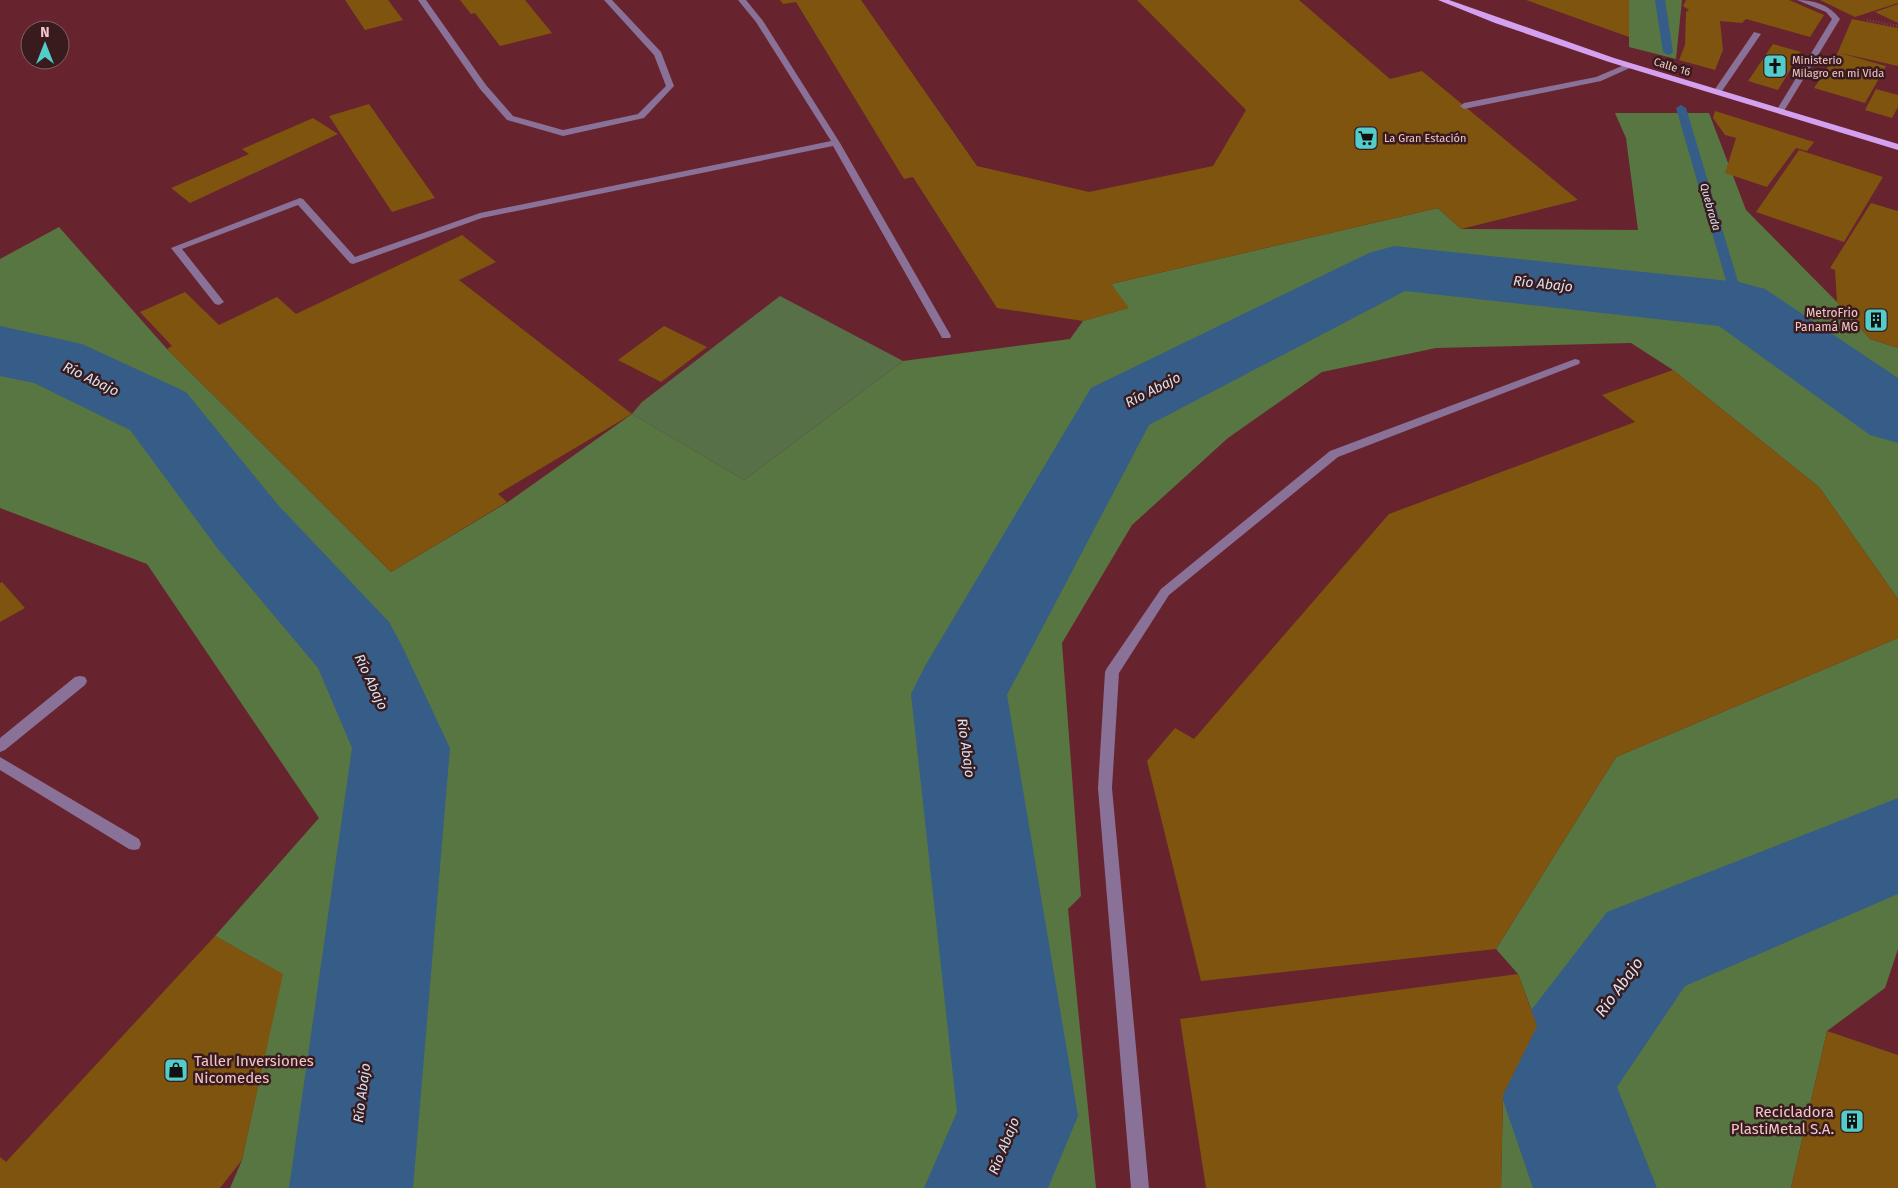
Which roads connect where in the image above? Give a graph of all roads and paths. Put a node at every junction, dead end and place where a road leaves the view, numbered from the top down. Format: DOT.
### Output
graph roads {
  1 [pos="422,0"];
  2 [pos="608,0"];
  3 [pos="742,0"];
  4 [pos="1442,0"];
  5 [pos="1800,0"];
  6 [pos="1757,34"];
  7 [pos="1630,65"];
  8 [pos="1717,92"];
  9 [pos="1464,106"];
  10 [pos="1780,111"];
  11 [pos="836,143"];
  12 [pos="1898,147"];
  13 [pos="219,302"];
  14 [pos="946,336"];
  15 [pos="1575,362"];
  16 [pos="80,681"];
  17 [pos="0,746"];
  18 [pos="0,763"];
  19 [pos="134,844"];
  20 [pos="1140,1188"];
  1 -- 2 [label="lane"];
  3 -- 11 [label="lane"];
  4 -- 7 [label="main road, Calle 16"];
  5 -- 10 [label="lane"];
  6 -- 8 [label="lane"];
  7 -- 8 [label="main road, Calle 16"];
  7 -- 9 [label="lane"];
  8 -- 10 [label="main road, Calle 16"];
  10 -- 12 [label="main road, Calle 16"];
  11 -- 13 [label="lane"];
  11 -- 14 [label="lane"];
  15 -- 20 [label="lane"];
  16 -- 17 [label="lane"];
  18 -- 19 [label="lane"];
}
